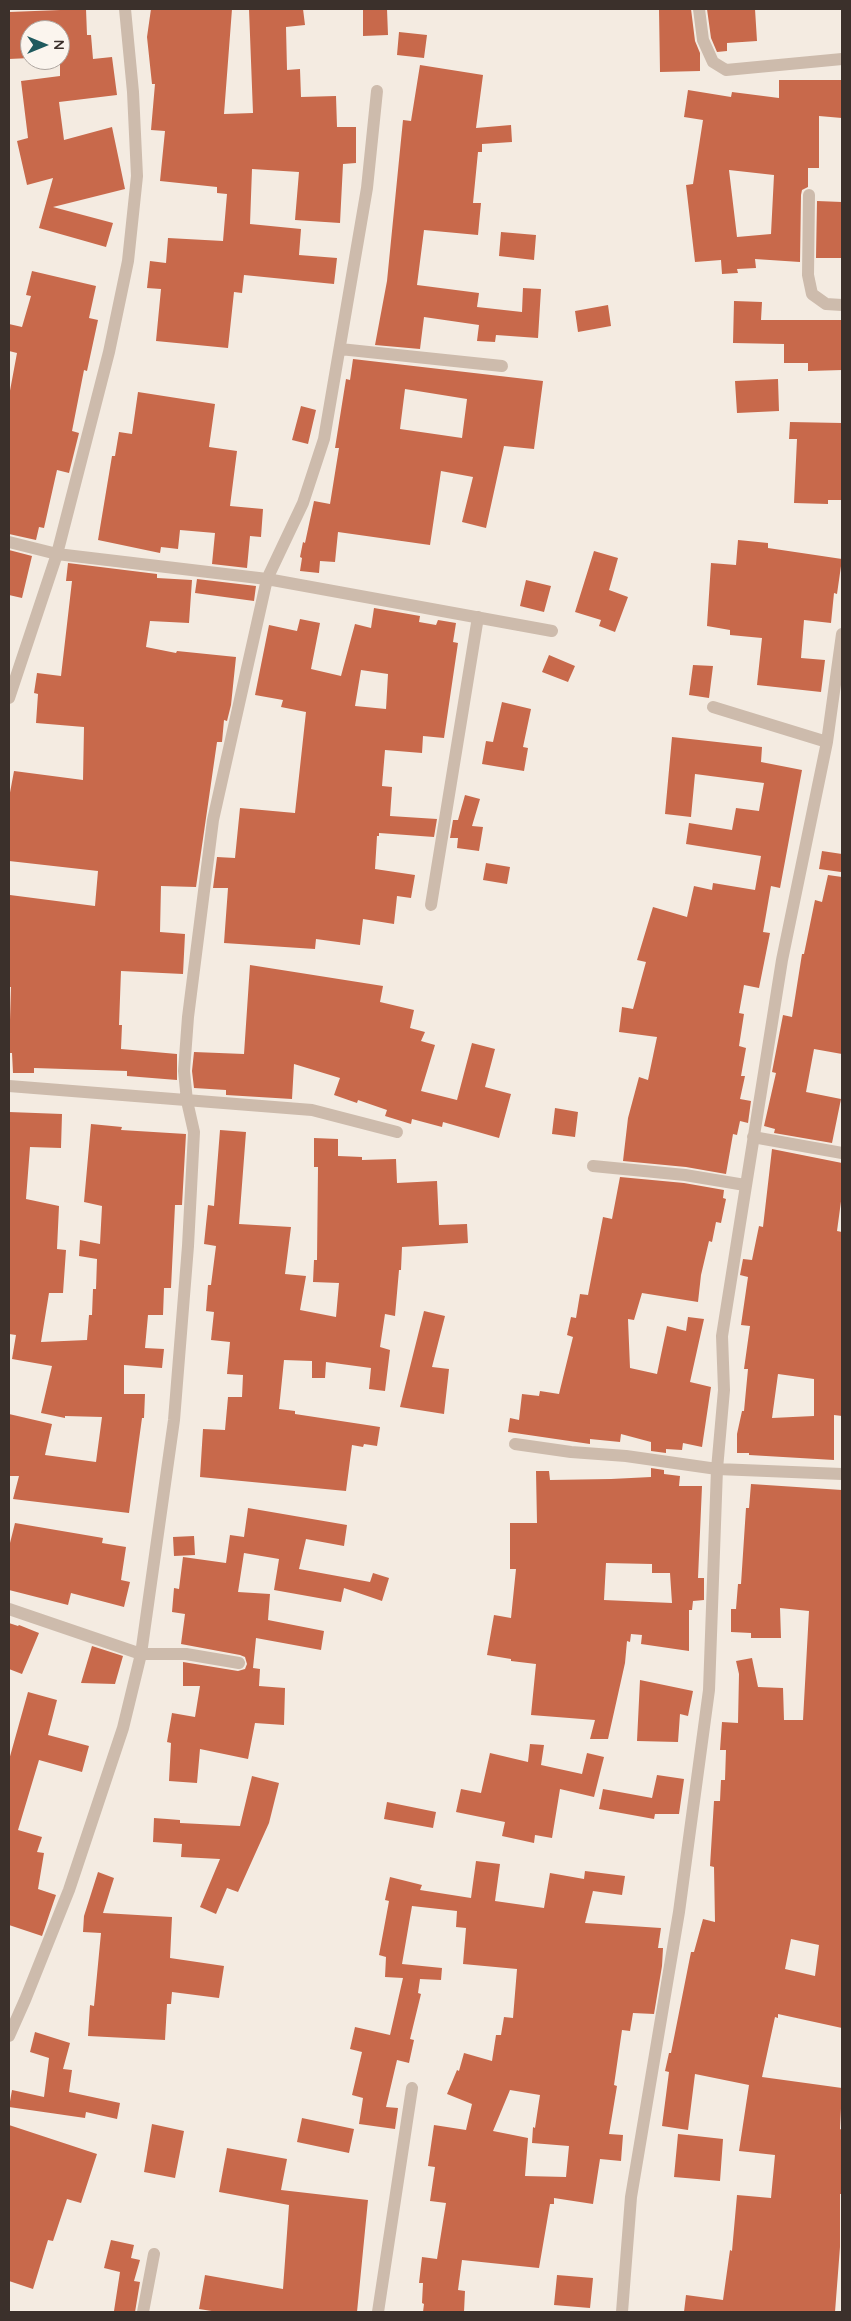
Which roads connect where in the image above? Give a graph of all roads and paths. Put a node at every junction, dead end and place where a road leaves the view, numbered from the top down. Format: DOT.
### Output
graph roads {
  1 [pos="124,9"];
  2 [pos="699,9"];
  3 [pos="842,59"];
  4 [pos="377,91"];
  5 [pos="809,195"];
  6 [pos="842,305"];
  7 [pos="340,349"];
  8 [pos="502,366"];
  9 [pos="9,542"];
  10 [pos="57,554"];
  11 [pos="267,579"];
  12 [pos="478,617"];
  13 [pos="552,631"];
  14 [pos="842,634"];
  15 [pos="9,698"];
  16 [pos="713,707"];
  17 [pos="827,742"];
  18 [pos="430,904"];
  19 [pos="9,1086"];
  20 [pos="187,1101"];
  21 [pos="397,1132"];
  22 [pos="753,1136"];
  23 [pos="842,1153"];
  24 [pos="593,1166"];
  25 [pos="745,1185"];
  26 [pos="515,1444"];
  27 [pos="717,1469"];
  28 [pos="842,1474"];
  29 [pos="9,1609"];
  30 [pos="141,1654"];
  31 [pos="239,1663"];
  32 [pos="9,2036"];
  33 [pos="412,2088"];
  34 [pos="154,2254"];
  35 [pos="143,2312"];
  36 [pos="378,2312"];
  37 [pos="622,2312"];
  1 -- 10 [label="street"];
  2 -- 3 [label="street"];
  4 -- 7 [label="street"];
  5 -- 6 [label="street"];
  7 -- 8 [label="street"];
  7 -- 11 [label="street"];
  9 -- 10 [label="street"];
  10 -- 11 [label="street"];
  10 -- 15 [label="street"];
  11 -- 12 [label="street"];
  11 -- 20 [label="street"];
  12 -- 13 [label="street"];
  12 -- 18 [label="street"];
  14 -- 17 [label="street"];
  16 -- 17 [label="street"];
  17 -- 22 [label="street"];
  19 -- 20 [label="street"];
  20 -- 21 [label="street"];
  20 -- 30 [label="street"];
  22 -- 23 [label="street"];
  22 -- 25 [label="street"];
  24 -- 25 [label="street"];
  25 -- 27 [label="street"];
  26 -- 27 [label="street"];
  27 -- 28 [label="street"];
  27 -- 37 [label="street"];
  29 -- 30 [label="street"];
  30 -- 31 [label="street"];
  30 -- 32 [label="street"];
  33 -- 36 [label="street"];
  34 -- 35 [label="street"];
}
